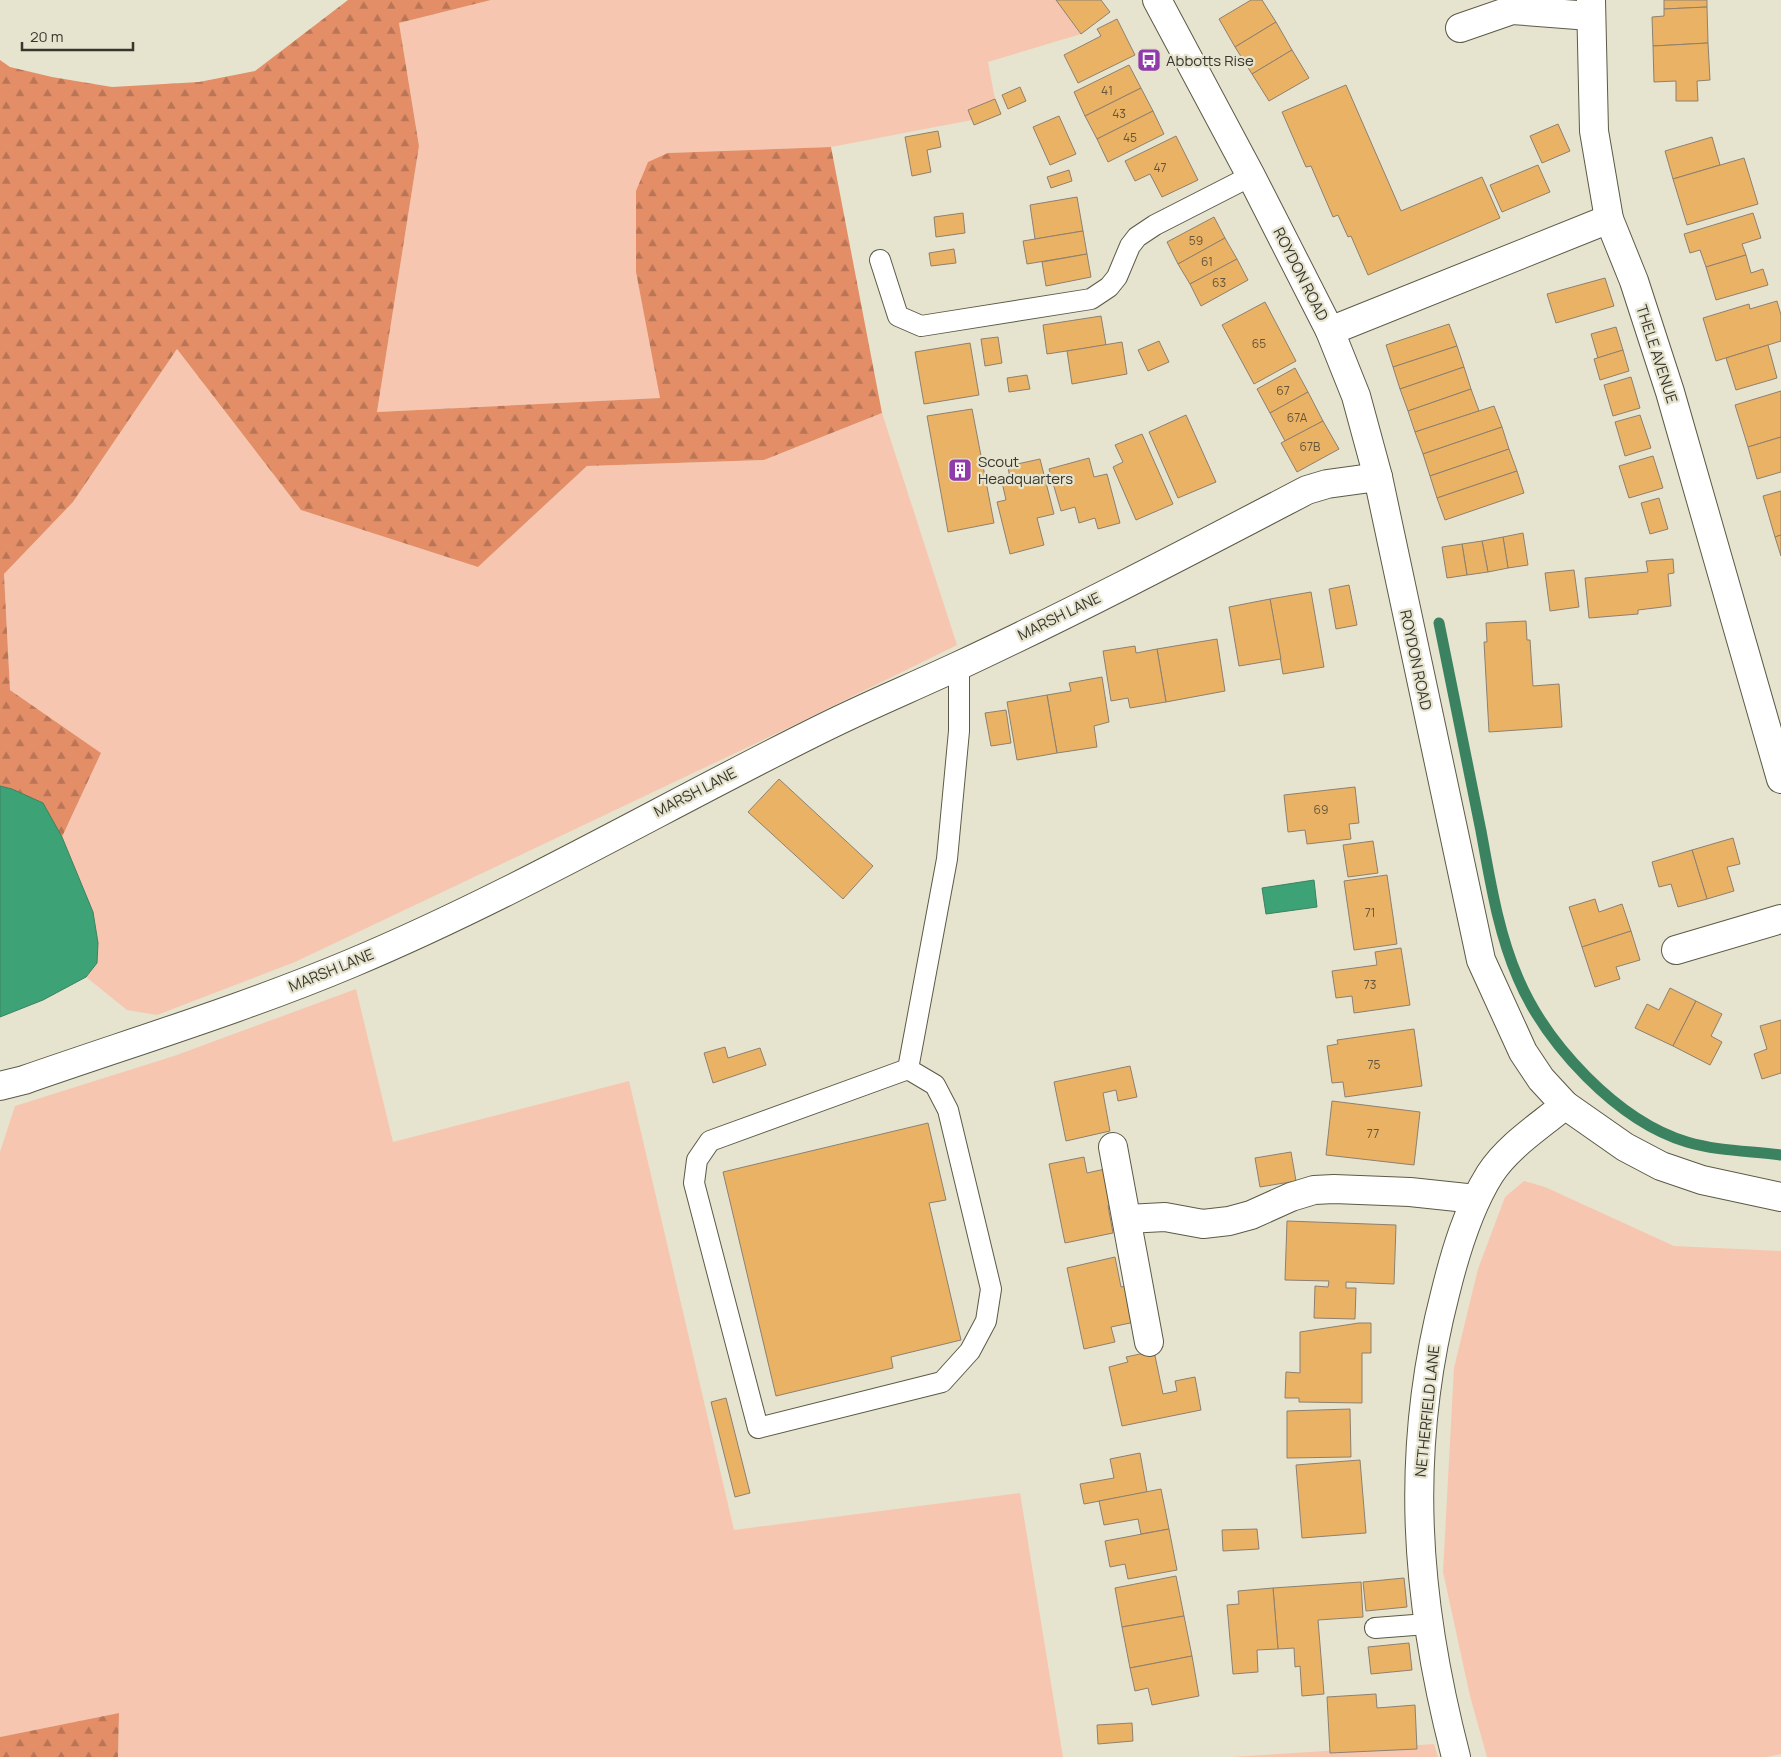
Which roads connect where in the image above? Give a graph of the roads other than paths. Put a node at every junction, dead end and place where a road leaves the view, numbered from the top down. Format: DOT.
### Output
graph roads {
  1 [pos="1157,0"];
  2 [pos="1591,8"];
  3 [pos="1460,28"];
  4 [pos="1251,176"];
  5 [pos="1608,219"];
  6 [pos="880,260"];
  7 [pos="1330,331"];
  8 [pos="1378,477"];
  9 [pos="959,666"];
  10 [pos="1781,779"];
  11 [pos="1781,919"];
  12 [pos="1676,950"];
  13 [pos="908,1069"];
  14 [pos="0,1086"];
  15 [pos="1565,1105"];
  16 [pos="1113,1147"];
  17 [pos="1781,1197"];
  18 [pos="1476,1199"];
  19 [pos="1127,1219"];
  20 [pos="1149,1342"];
  21 [pos="1427,1624"];
  22 [pos="1375,1628"];
  23 [pos="1456,1757"];
  1 -- 4 [label="street, ROYDON ROAD"];
  2 -- 3 [label="street"];
  2 -- 5 [label="street, THELE AVENUE"];
  4 -- 6 [label="lane"];
  4 -- 7 [label="street, ROYDON ROAD"];
  5 -- 7 [label="street"];
  5 -- 10 [label="street, THELE AVENUE"];
  7 -- 8 [label="street, ROYDON ROAD"];
  8 -- 9 [label="street, MARSH LANE"];
  8 -- 15 [label="street, ROYDON ROAD"];
  9 -- 13 [label="lane"];
  9 -- 14 [label="street, MARSH LANE"];
  11 -- 12 [label="street"];
  13 -- 13 [label="lane"];
  15 -- 17 [label="street, ROYDON ROAD"];
  15 -- 18 [label="street, NETHERFIELD LANE"];
  16 -- 19 [label="street"];
  18 -- 19 [label="street"];
  18 -- 21 [label="street, NETHERFIELD LANE"];
  19 -- 20 [label="street"];
  21 -- 22 [label="lane"];
  21 -- 23 [label="street, NETHERFIELD LANE"];
}
